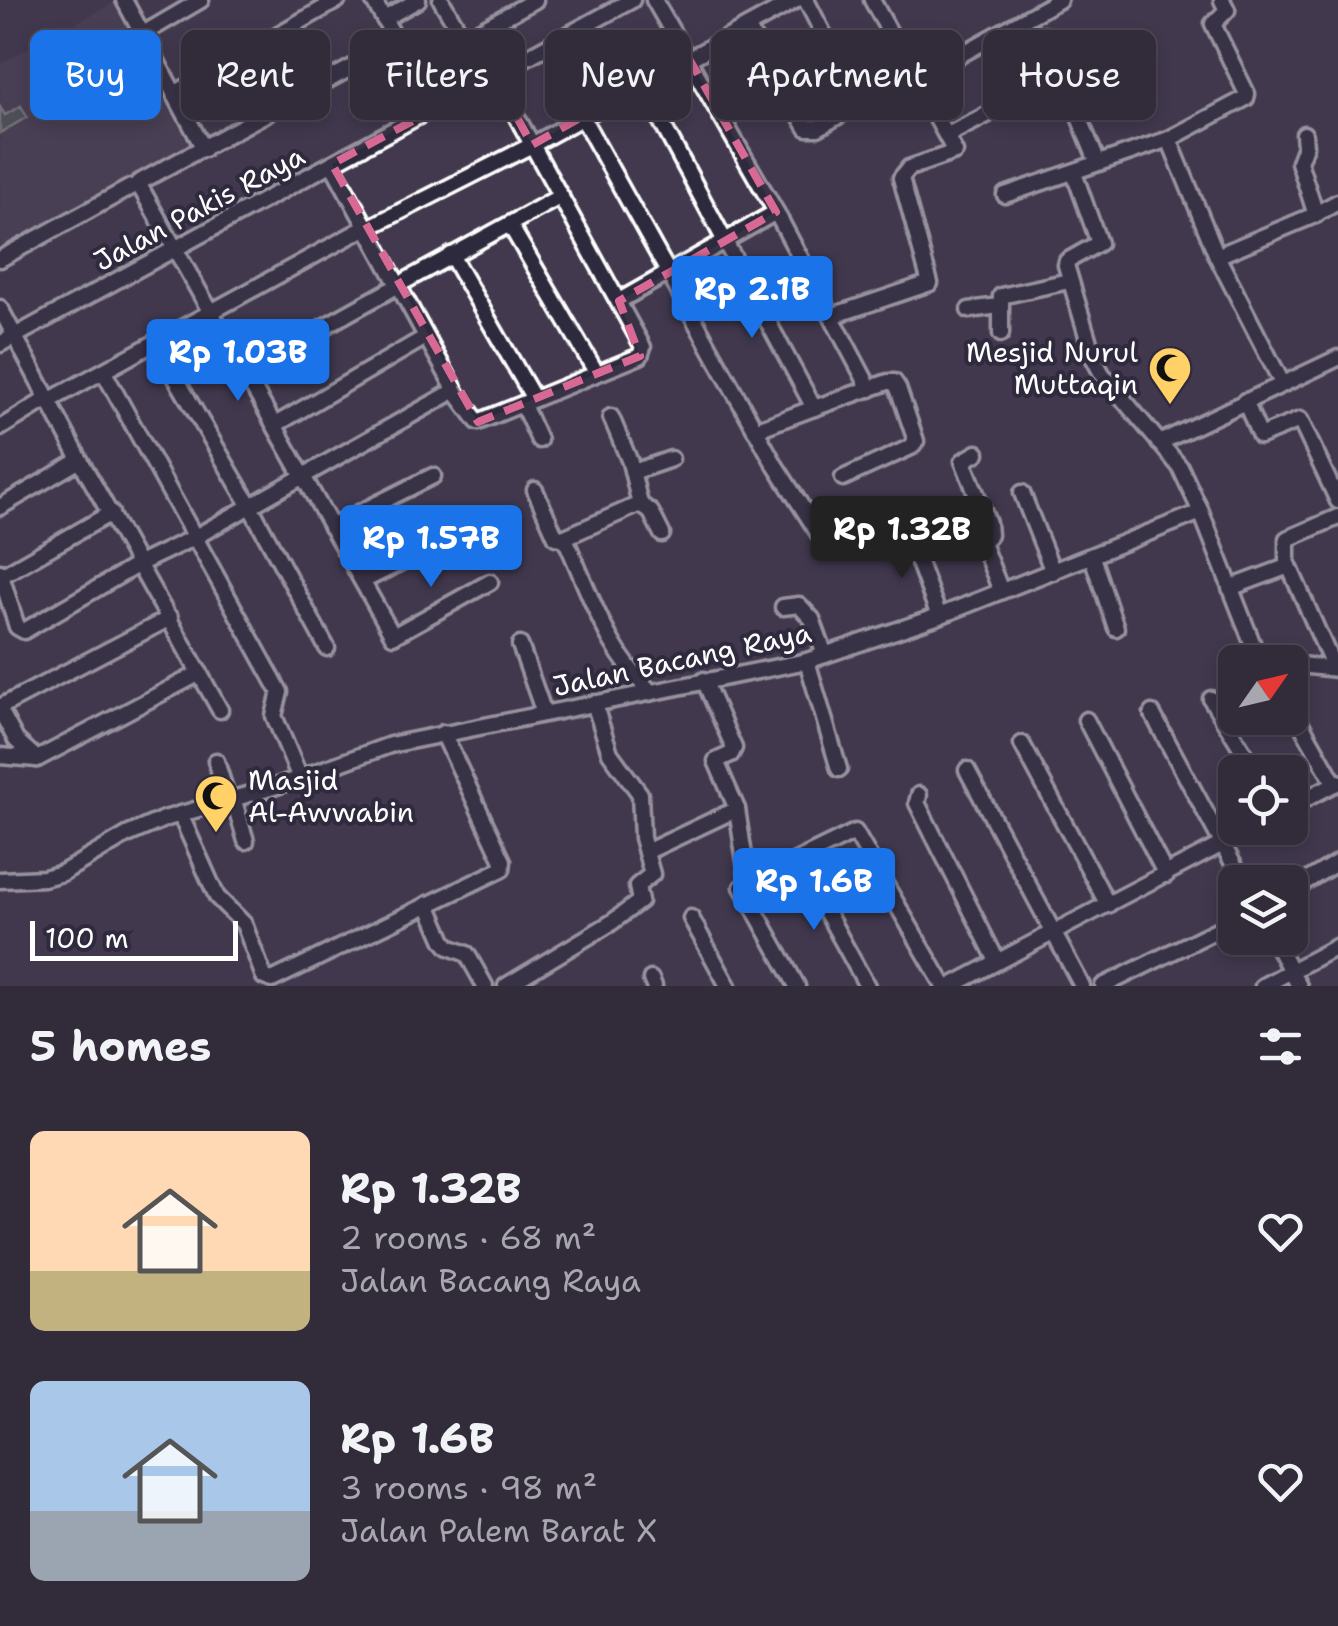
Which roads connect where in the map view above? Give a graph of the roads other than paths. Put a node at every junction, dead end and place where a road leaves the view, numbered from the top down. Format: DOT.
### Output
graph roads {
  1 [pos="124,0"];
  2 [pos="201,0"];
  3 [pos="338,0"];
  4 [pos="372,0"];
  5 [pos="418,0"];
  6 [pos="441,0"];
  7 [pos="535,0"];
  8 [pos="632,0"];
  9 [pos="654,0"];
  10 [pos="796,0"];
  11 [pos="806,0"];
  12 [pos="872,0"];
  13 [pos="1059,0"];
  14 [pos="1222,0"];
  15 [pos="384,19"];
  16 [pos="747,26"];
  17 [pos="141,30"];
  18 [pos="150,30"];
  19 [pos="672,30"];
  20 [pos="888,30"];
  21 [pos="1002,30"];
  22 [pos="691,55"];
  23 [pos="525,60"];
  24 [pos="691,62"];
  25 [pos="161,69"];
  26 [pos="174,94"];
  27 [pos="983,117"];
  28 [pos="414,120"];
  29 [pos="519,120"];
  30 [pos="575,120"];
  31 [pos="584,120"];
  32 [pos="660,120"];
  33 [pos="939,120"];
  34 [pos="1080,120"];
  35 [pos="1304,134"];
  36 [pos="948,135"];
  37 [pos="1168,139"];
  38 [pos="532,144"];
  39 [pos="204,149"];
  40 [pos="1097,162"];
  41 [pos="332,164"];
  42 [pos="1074,173"];
  43 [pos="131,187"];
  44 [pos="1005,195"];
  45 [pos="560,196"];
  46 [pos="1338,202"];
  47 [pos="776,212"];
  48 [pos="1316,215"];
  49 [pos="510,225"];
  50 [pos="363,229"];
  51 [pos="724,242"];
  52 [pos="176,248"];
  53 [pos="451,255"];
  54 [pos="1217,256"];
  55 [pos="0,259"];
  56 [pos="668,272"];
  57 [pos="408,280"];
  58 [pos="1070,281"];
  59 [pos="390,290"];
  60 [pos="619,301"];
  61 [pos="999,306"];
  62 [pos="0,308"];
  63 [pos="968,310"];
  64 [pos="209,312"];
  65 [pos="832,316"];
  66 [pos="1001,334"];
  67 [pos="7,341"];
  68 [pos="419,341"];
  69 [pos="160,349"];
  70 [pos="1336,364"];
  71 [pos="244,371"];
  72 [pos="596,372"];
  73 [pos="106,376"];
  74 [pos="1282,384"];
  75 [pos="870,389"];
  76 [pos="446,395"];
  77 [pos="51,399"];
  78 [pos="1244,401"];
  79 [pos="529,402"];
  80 [pos="814,408"];
  81 [pos="611,417"];
  82 [pos="275,425"];
  83 [pos="0,428"];
  84 [pos="755,430"];
  85 [pos="539,440"];
  86 [pos="1159,443"];
  87 [pos="977,453"];
  88 [pos="80,460"];
  89 [pos="671,460"];
  90 [pos="633,472"];
  91 [pos="304,475"];
  92 [pos="434,476"];
  93 [pos="842,478"];
  94 [pos="534,490"];
  95 [pos="1022,493"];
  96 [pos="1338,500"];
  97 [pos="250,504"];
  98 [pos="640,504"];
  99 [pos="0,507"];
  100 [pos="1201,512"];
  101 [pos="111,513"];
  102 [pos="1338,517"];
  103 [pos="331,527"];
  104 [pos="907,531"];
  105 [pos="457,534"];
  106 [pos="662,534"];
  107 [pos="197,536"];
  108 [pos="821,537"];
  109 [pos="563,538"];
  110 [pos="1092,557"];
  111 [pos="142,562"];
  112 [pos="1286,565"];
  113 [pos="1053,572"];
  114 [pos="1,574"];
  115 [pos="363,581"];
  116 [pos="490,582"];
  117 [pos="1230,588"];
  118 [pos="1001,591"];
  119 [pos="783,607"];
  120 [pos="939,616"];
  121 [pos="170,618"];
  122 [pos="1116,628"];
  123 [pos="1254,645"];
  124 [pos="520,646"];
  125 [pos="327,648"];
  126 [pos="825,655"];
  127 [pos="806,661"];
  128 [pos="1308,666"];
  129 [pos="1336,669"];
  130 [pos="200,673"];
  131 [pos="704,680"];
  132 [pos="651,692"];
  133 [pos="1211,699"];
  134 [pos="594,703"];
  135 [pos="0,708"];
  136 [pos="220,710"];
  137 [pos="544,713"];
  138 [pos="1152,713"];
  139 [pos="1086,720"];
  140 [pos="443,733"];
  141 [pos="1308,735"];
  142 [pos="1022,744"];
  143 [pos="1246,755"];
  144 [pos="0,756"];
  145 [pos="37,759"];
  146 [pos="216,761"];
  147 [pos="839,769"];
  148 [pos="967,770"];
  149 [pos="300,778"];
  150 [pos="1336,783"];
  151 [pos="919,795"];
  152 [pos="231,798"];
  153 [pos="1308,798"];
  154 [pos="737,809"];
  155 [pos="180,814"];
  156 [pos="1218,837"];
  157 [pos="246,841"];
  158 [pos="1222,845"];
  159 [pos="646,852"];
  160 [pos="798,860"];
  161 [pos="1338,862"];
  162 [pos="1233,865"];
  163 [pos="1166,875"];
  164 [pos="0,880"];
  165 [pos="1308,880"];
  166 [pos="748,882"];
  167 [pos="428,904"];
  168 [pos="1108,905"];
  169 [pos="690,918"];
  170 [pos="1218,929"];
  171 [pos="1054,935"];
  172 [pos="1338,946"];
  173 [pos="1282,955"];
  174 [pos="996,961"];
  175 [pos="1291,971"];
  176 [pos="290,979"];
  177 [pos="481,981"];
  178 [pos="462,986"];
  179 [pos="506,986"];
  180 [pos="728,986"];
  181 [pos="797,986"];
  182 [pos="867,986"];
  183 [pos="948,986"];
  184 [pos="1082,986"];
  185 [pos="1104,986"];
  186 [pos="1263,986"];
  187 [pos="1300,986"];
  1 -- 17 [label="street"];
  2 -- 18 [label="street"];
  3 -- 26 [label="street"];
  4 -- 15 [label="street"];
  5 -- 15 [label="street"];
  6 -- 7 [label="street"];
  8 -- 23 [label="street, Jalan Pakis Raya"];
  9 -- 19 [label="street"];
  10 -- 16 [label="street"];
  11 -- 16 [label="street"];
  12 -- 20 [label="street"];
  13 -- 21 [label="street"];
  14 -- 37 [label="street"];
  15 -- 39 [label="street"];
  16 -- 22 [label="street"];
  24 -- 47 [label="street"];
  25 -- 26 [label="street"];
  26 -- 39 [label="street"];
  27 -- 36 [label="street"];
  28 -- 41 [label="street, Jalan Pakis Raya"];
  29 -- 38 [label="street"];
  30 -- 38 [label="street"];
  31 -- 56 [label="street"];
  32 -- 51 [label="street"];
  33 -- 36 [label="street"];
  34 -- 40 [label="street"];
  35 -- 48 [label="street"];
  36 -- 65 [label="street"];
  37 -- 40 [label="street"];
  37 -- 54 [label="street"];
  38 -- 45 [label="street"];
  38 -- 50 [label="street"];
  39 -- 52 [label="street"];
  40 -- 42 [label="street"];
  41 -- 50 [label="street"];
  41 -- 52 [label="street, Jalan Pakis Raya"];
  42 -- 44 [label="street"];
  42 -- 58 [label="street"];
  43 -- 55 [label="street"];
  45 -- 49 [label="street"];
  45 -- 60 [label="street"];
  46 -- 48 [label="street"];
  47 -- 51 [label="street"];
  47 -- 65 [label="street"];
  48 -- 54 [label="street"];
  49 -- 53 [label="street"];
  49 -- 72 [label="street"];
  50 -- 64 [label="street"];
  50 -- 79 [label="street"];
  51 -- 56 [label="street"];
  51 -- 80 [label="street"];
  52 -- 64 [label="street"];
  52 -- 67 [label="street, Jalan Pakis Raya"];
  53 -- 57 [label="street"];
  53 -- 79 [label="street"];
  54 -- 74 [label="street"];
  56 -- 60 [label="street"];
  56 -- 84 [label="street"];
  58 -- 61 [label="street"];
  58 -- 86 [label="street"];
  59 -- 71 [label="street"];
  60 -- 72 [label="street"];
  61 -- 63 [label="street"];
  61 -- 66 [label="street"];
  62 -- 67 [label="street"];
  64 -- 71 [label="street"];
  64 -- 77 [label="street"];
  65 -- 75 [label="street"];
  67 -- 77 [label="street"];
  68 -- 82 [label="street"];
  69 -- 97 [label="street"];
  70 -- 74 [label="street"];
  71 -- 82 [label="street"];
  72 -- 79 [label="street"];
  73 -- 107 [label="street"];
  74 -- 78 [label="street"];
  75 -- 80 [label="street"];
  75 -- 93 [label="street"];
  76 -- 91 [label="street"];
  77 -- 83 [label="street"];
  77 -- 88 [label="street"];
  78 -- 86 [label="street"];
  78 -- 96 [label="street"];
  79 -- 85 [label="street"];
  80 -- 84 [label="street"];
  81 -- 90 [label="street"];
  82 -- 91 [label="street"];
  84 -- 108 [label="street"];
  86 -- 100 [label="street"];
  87 -- 118 [label="street"];
  88 -- 99 [label="street"];
  88 -- 101 [label="street"];
  89 -- 90 [label="street"];
  90 -- 98 [label="street"];
  91 -- 97 [label="street"];
  91 -- 103 [label="street"];
  92 -- 103 [label="street"];
  94 -- 109 [label="street"];
  95 -- 113 [label="street"];
  97 -- 107 [label="street"];
  97 -- 125 [label="street"];
  98 -- 106 [label="street"];
  98 -- 109 [label="street"];
  100 -- 110 [label="street, Jalan Bacang Raya"];
  100 -- 117 [label="street"];
  101 -- 111 [label="street"];
  101 -- 114 [label="street"];
  102 -- 112 [label="street"];
  103 -- 115 [label="street"];
  104 -- 120 [label="street"];
  105 -- 115 [label="street"];
  107 -- 111 [label="street"];
  107 -- 149 [label="street"];
  109 -- 132 [label="street"];
  110 -- 113 [label="street, Jalan Bacang Raya"];
  110 -- 122 [label="street"];
  111 -- 114 [label="street"];
  111 -- 121 [label="street"];
  112 -- 117 [label="street"];
  112 -- 129 [label="street"];
  113 -- 118 [label="street, Jalan Bacang Raya"];
  115 -- 116 [label="street"];
  117 -- 123 [label="street"];
  118 -- 120 [label="street, Jalan Bacang Raya"];
  119 -- 126 [label="street"];
  120 -- 126 [label="street, Jalan Bacang Raya"];
  121 -- 130 [label="street"];
  121 -- 135 [label="street"];
  124 -- 137 [label="street"];
  126 -- 127 [label="street, Jalan Bacang Raya"];
  127 -- 131 [label="street, Jalan Bacang Raya"];
  127 -- 147 [label="street"];
  128 -- 129 [label="street"];
  130 -- 136 [label="street"];
  130 -- 145 [label="street"];
  131 -- 132 [label="street, Jalan Bacang Raya"];
  131 -- 154 [label="street"];
  132 -- 134 [label="street, Jalan Bacang Raya"];
  133 -- 143 [label="street"];
  134 -- 137 [label="street, Jalan Bacang Raya"];
  134 -- 159 [label="street"];
  135 -- 145 [label="street"];
  137 -- 140 [label="street, Jalan Bacang Raya"];
  138 -- 156 [label="street"];
  139 -- 163 [label="street"];
  140 -- 149 [label="street, Jalan Bacang Raya"];
  140 -- 167 [label="street"];
  141 -- 150 [label="street"];
  142 -- 168 [label="street"];
  144 -- 145 [label="street"];
  146 -- 152 [label="street"];
  148 -- 171 [label="street"];
  149 -- 152 [label="street, Jalan Bacang Raya"];
  150 -- 153 [label="street"];
  151 -- 174 [label="street"];
  152 -- 155 [label="street, Jalan Bacang Raya"];
  152 -- 157 [label="street"];
  154 -- 159 [label="street"];
  154 -- 166 [label="street"];
  155 -- 164 [label="street, Jalan Bacang Raya"];
  155 -- 176 [label="street"];
  158 -- 162 [label="street"];
  158 -- 163 [label="street"];
  159 -- 179 [label="street"];
  160 -- 166 [label="street"];
  160 -- 182 [label="street"];
  160 -- 183 [label="street"];
  161 -- 165 [label="street"];
  163 -- 168 [label="street"];
  166 -- 181 [label="street"];
  167 -- 176 [label="street"];
  167 -- 177 [label="street"];
  168 -- 171 [label="street"];
  169 -- 180 [label="street"];
  170 -- 185 [label="street"];
  171 -- 174 [label="street"];
  171 -- 184 [label="street"];
  172 -- 175 [label="street"];
  173 -- 175 [label="street"];
  174 -- 183 [label="street"];
  175 -- 186 [label="street"];
  175 -- 187 [label="street"];
  177 -- 178 [label="street"];
}
